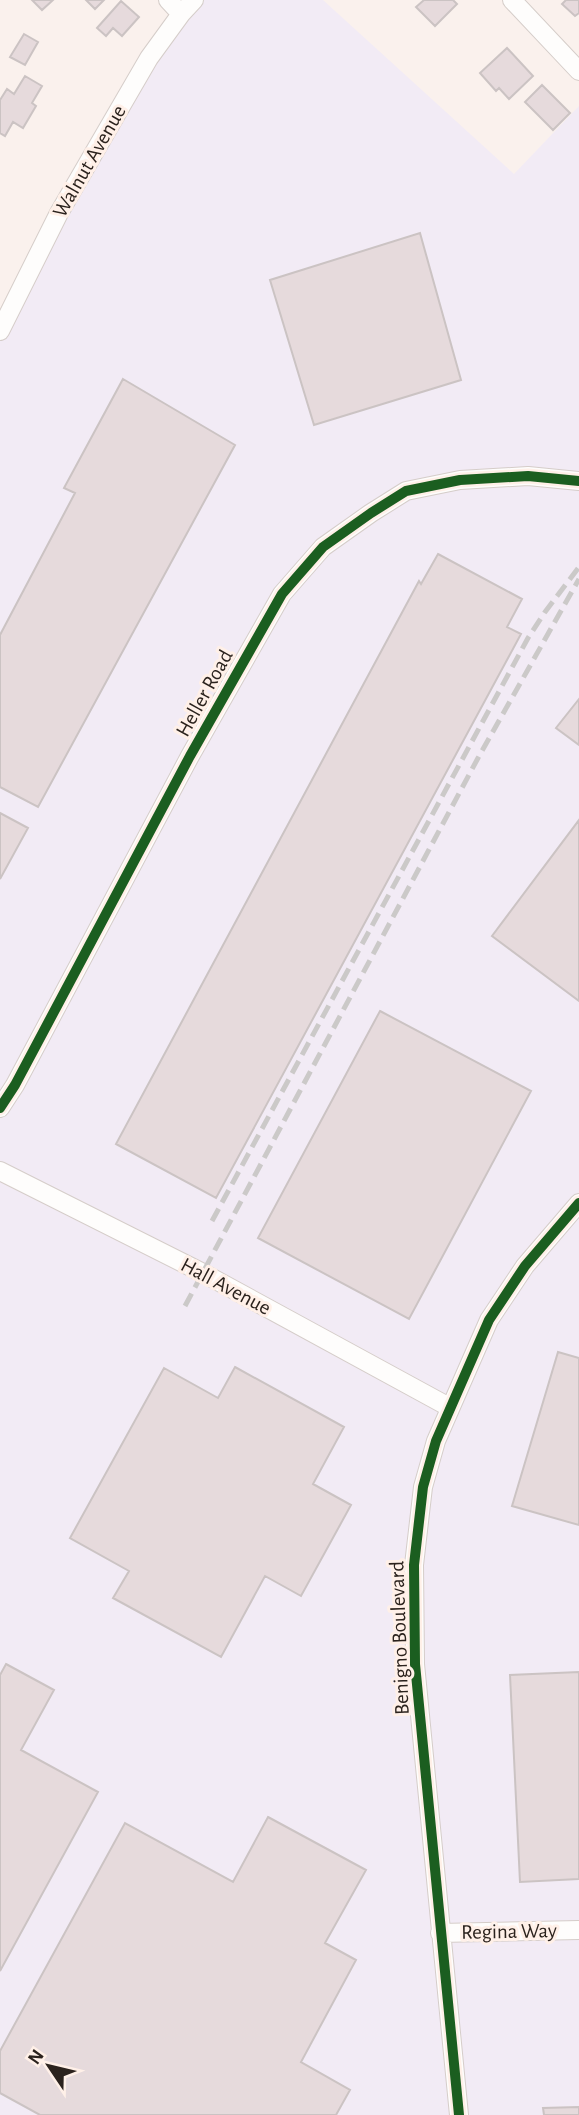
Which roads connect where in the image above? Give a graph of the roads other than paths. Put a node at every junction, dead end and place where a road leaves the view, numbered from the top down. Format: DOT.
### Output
graph roads {
  1 [pos="168,0"];
  2 [pos="194,0"];
  3 [pos="512,0"];
  4 [pos="181,14"];
  5 [pos="579,71"];
  6 [pos="2,324"];
  7 [pos="579,481"];
  8 [pos="0,1108"];
  9 [pos="0,1171"];
  10 [pos="579,1203"];
  11 [pos="449,1407"];
  12 [pos="579,1930"];
  13 [pos="440,1933"];
  14 [pos="459,2115"];
  1 -- 4 [label="street"];
  2 -- 4 [label="street, Walnut Avenue"];
  3 -- 5 [label="street"];
  4 -- 6 [label="street, Walnut Avenue"];
  7 -- 8 [label="street, Heller Road"];
  9 -- 11 [label="street, Hall Avenue"];
  10 -- 11 [label="street, Benigno Boulevard"];
  11 -- 13 [label="street, Benigno Boulevard"];
  12 -- 13 [label="street, Regina Way"];
  13 -- 14 [label="street, Benigno Boulevard"];
}
